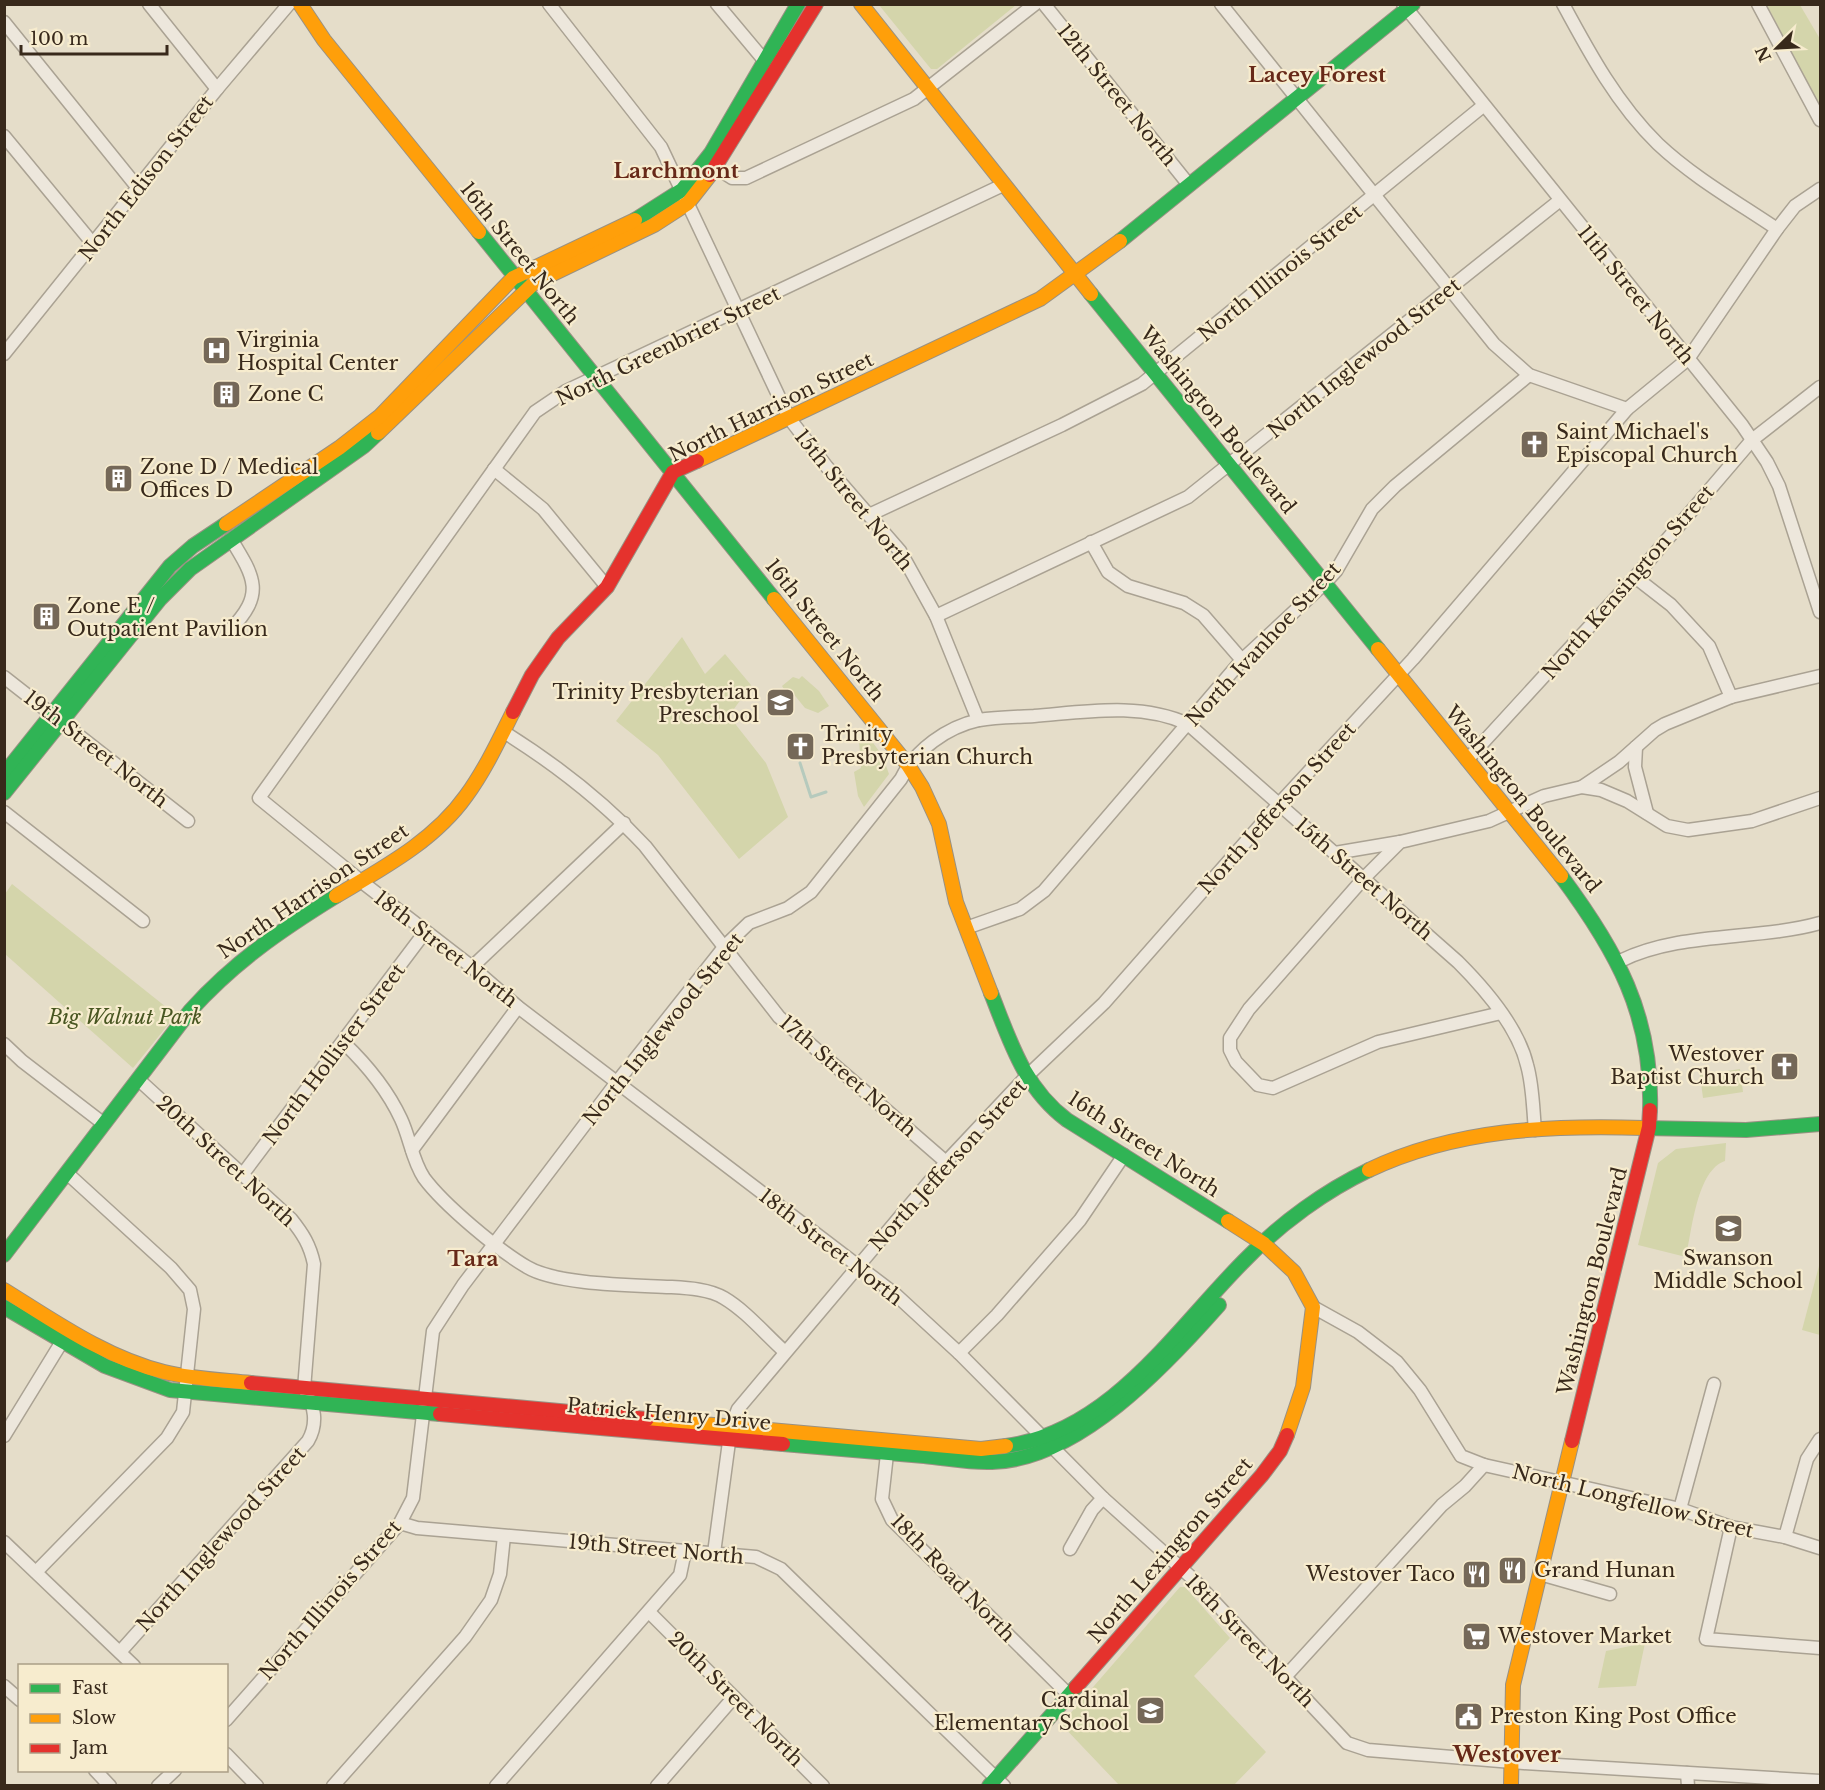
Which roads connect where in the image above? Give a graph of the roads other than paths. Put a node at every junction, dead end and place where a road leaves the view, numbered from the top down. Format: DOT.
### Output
graph roads {
  1 [pos="149,4"];
  2 [pos="289,4"];
  3 [pos="300,4"];
  4 [pos="549,4"];
  5 [pos="717,4"];
  6 [pos="798,4"];
  7 [pos="816,4"];
  8 [pos="861,4"];
  9 [pos="1035,4"];
  10 [pos="1044,4"];
  11 [pos="1221,4"];
  12 [pos="1563,4"];
  13 [pos="1758,4"];
  14 [pos="1408,6"];
  15 [pos="4,22"];
  16 [pos="770,67"];
  17 [pos="216,89"];
  18 [pos="927,90"];
  19 [pos="1297,99"];
  20 [pos="1483,106"];
  21 [pos="1821,120"];
  22 [pos="4,136"];
  23 [pos="711,164"];
  24 [pos="1189,184"];
  25 [pos="1003,185"];
  26 [pos="138,188"];
  27 [pos="1821,189"];
  28 [pos="685,196"];
  29 [pos="1376,196"];
  30 [pos="1559,201"];
  31 [pos="1777,229"];
  32 [pos="94,245"];
  33 [pos="1076,275"];
  34 [pos="513,278"];
  35 [pos="1450,289"];
  36 [pos="524,291"];
  37 [pos="739,311"];
  38 [pos="4,354"];
  39 [pos="1688,359"];
  40 [pos="1155,374"];
  41 [pos="1529,375"];
  42 [pos="596,377"];
  43 [pos="1821,387"];
  44 [pos="1627,409"];
  45 [pos="789,418"];
  46 [pos="1752,440"];
  47 [pos="1230,464"];
  48 [pos="494,469"];
  49 [pos="673,472"];
  50 [pos="869,514"];
  51 [pos="231,539"];
  52 [pos="1091,542"];
  53 [pos="1635,577"];
  54 [pos="1326,582"];
  55 [pos="607,587"];
  56 [pos="1821,612"];
  57 [pos="936,616"];
  58 [pos="230,630"];
  59 [pos="1242,660"];
  60 [pos="1399,674"];
  61 [pos="1821,676"];
  62 [pos="4,677"];
  63 [pos="1731,697"];
  64 [pos="57,718"];
  65 [pos="978,720"];
  66 [pos="1188,724"];
  67 [pos="504,732"];
  68 [pos="1636,747"];
  69 [pos="1467,760"];
  70 [pos="908,765"];
  71 [pos="4,774"];
  72 [pos="1582,786"];
  73 [pos="4,793"];
  74 [pos="259,798"];
  75 [pos="1821,798"];
  76 [pos="1278,805"];
  77 [pos="4,812"];
  78 [pos="1509,812"];
  79 [pos="1647,813"];
  80 [pos="188,821"];
  81 [pos="624,823"];
  82 [pos="1400,842"];
  83 [pos="1335,853"];
  84 [pos="1364,878"];
  85 [pos="362,882"];
  86 [pos="143,921"];
  87 [pos="1821,922"];
  88 [pos="966,928"];
  89 [pos="425,932"];
  90 [pos="725,946"];
  91 [pos="1620,962"];
  92 [pos="472,967"];
  93 [pos="518,1007"];
  94 [pos="1501,1013"];
  95 [pos="344,1043"];
  96 [pos="4,1044"];
  97 [pos="1026,1077"];
  98 [pos="139,1080"];
  99 [pos="617,1082"];
  100 [pos="1821,1114"];
  101 [pos="1821,1124"];
  102 [pos="104,1125"];
  103 [pos="1649,1127"];
  104 [pos="1535,1130"];
  105 [pos="412,1150"];
  106 [pos="1124,1155"];
  107 [pos="946,1162"];
  108 [pos="68,1174"];
  109 [pos="242,1175"];
  110 [pos="495,1244"];
  111 [pos="1264,1244"];
  112 [pos="4,1255"];
  113 [pos="858,1267"];
  114 [pos="4,1290"];
  115 [pos="4,1307"];
  116 [pos="1313,1308"];
  117 [pos="70,1329"];
  118 [pos="62,1342"];
  119 [pos="784,1352"];
  120 [pos="959,1353"];
  121 [pos="186,1377"];
  122 [pos="1714,1384"];
  123 [pos="304,1389"];
  124 [pos="185,1392"];
  125 [pos="314,1402"];
  126 [pos="424,1406"];
  127 [pos="730,1433"];
  128 [pos="4,1436"];
  129 [pos="1821,1439"];
  130 [pos="1048,1441"];
  131 [pos="888,1447"];
  132 [pos="1484,1465"];
  133 [pos="1562,1483"];
  134 [pos="1103,1498"];
  135 [pos="1680,1509"];
  136 [pos="399,1523"];
  137 [pos="1731,1527"];
  138 [pos="504,1536"];
  139 [pos="1785,1537"];
  140 [pos="4,1542"];
  141 [pos="1821,1548"];
  142 [pos="1070,1549"];
  143 [pos="685,1551"];
  144 [pos="714,1553"];
  145 [pos="1180,1569"];
  146 [pos="36,1572"];
  147 [pos="1540,1574"];
  148 [pos="1610,1594"];
  149 [pos="649,1612"];
  150 [pos="1821,1648"];
  151 [pos="120,1652"];
  152 [pos="133,1664"];
  153 [pos="1285,1677"];
  154 [pos="4,1686"];
  155 [pos="1069,1695"];
  156 [pos="734,1697"];
  157 [pos="18,1698"];
  158 [pos="228,1718"];
  159 [pos="228,1756"];
  160 [pos="1511,1760"];
  161 [pos="96,1772"];
  162 [pos="173,1772"];
  163 [pos="1688,1779"];
  164 [pos="1821,1781"];
  165 [pos="996,1783"];
  166 [pos="111,1785"];
  167 [pos="158,1785"];
  168 [pos="257,1785"];
  169 [pos="333,1785"];
  170 [pos="496,1785"];
  171 [pos="657,1785"];
  172 [pos="823,1785"];
  173 [pos="1511,1785"];
  1 -- 17 [label="street"];
  2 -- 17 [label="street, North Edison Street"];
  3 -- 34 [label="street, 16th Street North"];
  4 -- 28 [label="street, 15th Street North"];
  5 -- 16 [label="street"];
  6 -- 16 [label="street"];
  7 -- 16 [label="street"];
  8 -- 18 [label="street, Washington Boulevard"];
  9 -- 18 [label="street"];
  10 -- 24 [label="street, 12th Street North"];
  11 -- 19 [label="street"];
  12 -- 31 [label="street"];
  13 -- 21 [label="street"];
  14 -- 19 [label="street, North Harrison Street"];
  14 -- 20 [label="street, 11th Street North"];
  15 -- 26 [label="street"];
  16 -- 23 [label="street"];
  17 -- 26 [label="street, North Edison Street"];
  18 -- 23 [label="street"];
  18 -- 25 [label="street, Washington Boulevard"];
  19 -- 24 [label="street, North Harrison Street"];
  19 -- 29 [label="street"];
  20 -- 29 [label="street, North Illinois Street"];
  20 -- 30 [label="street, 11th Street North"];
  22 -- 32 [label="street"];
  23 -- 28 [label="street"];
  24 -- 33 [label="street, North Harrison Street"];
  25 -- 33 [label="street, Washington Boulevard"];
  25 -- 37 [label="street, North Greenbrier Street"];
  26 -- 32 [label="street, North Edison Street"];
  27 -- 31 [label="street, North Jefferson Street"];
  28 -- 34 [label="street"];
  28 -- 36 [label="street"];
  28 -- 37 [label="street, 15th Street North"];
  29 -- 35 [label="street"];
  29 -- 40 [label="street, North Illinois Street"];
  30 -- 35 [label="street, North Inglewood Street"];
  30 -- 39 [label="street, 11th Street North"];
  31 -- 39 [label="street, North Jefferson Street"];
  32 -- 38 [label="street, North Edison Street"];
  33 -- 40 [label="street, Washington Boulevard"];
  33 -- 45 [label="street, North Harrison Street"];
  34 -- 36 [label="street, 16th Street North"];
  34 -- 64 [label="street"];
  35 -- 41 [label="street"];
  35 -- 47 [label="street, North Inglewood Street"];
  36 -- 42 [label="street, 16th Street North"];
  36 -- 51 [label="street"];
  37 -- 42 [label="street, North Greenbrier Street"];
  37 -- 45 [label="street, 15th Street North"];
  39 -- 44 [label="street, North Jefferson Street"];
  39 -- 46 [label="street, 11th Street North"];
  40 -- 47 [label="street, Washington Boulevard"];
  40 -- 50 [label="street, North Illinois Street"];
  41 -- 44 [label="street"];
  41 -- 54 [label="street, North Ivanhoe Street"];
  42 -- 48 [label="street, North Greenbrier Street"];
  42 -- 49 [label="street, 16th Street North"];
  43 -- 46 [label="street, North Kensington Street"];
  44 -- 60 [label="street, North Jefferson Street"];
  45 -- 49 [label="street, North Harrison Street"];
  45 -- 50 [label="street, 15th Street North"];
  46 -- 53 [label="street, North Kensington Street"];
  46 -- 56 [label="street, 11th Street North"];
  47 -- 52 [label="street, North Inglewood Street"];
  47 -- 54 [label="street, Washington Boulevard"];
  48 -- 55 [label="street"];
  48 -- 74 [label="street, North Greenbrier Street"];
  49 -- 55 [label="street, North Harrison Street"];
  49 -- 70 [label="street, 16th Street North"];
  50 -- 57 [label="street, 15th Street North"];
  51 -- 58 [label="street"];
  51 -- 64 [label="street"];
  52 -- 57 [label="street, North Inglewood Street"];
  52 -- 59 [label="street"];
  53 -- 63 [label="street"];
  53 -- 69 [label="street, North Kensington Street"];
  54 -- 59 [label="street, North Ivanhoe Street"];
  54 -- 60 [label="street, Washington Boulevard"];
  55 -- 67 [label="street, North Harrison Street"];
  57 -- 65 [label="street, 15th Street North"];
  59 -- 66 [label="street, North Ivanhoe Street"];
  60 -- 69 [label="street, Washington Boulevard"];
  60 -- 76 [label="street, North Jefferson Street"];
  61 -- 63 [label="street"];
  62 -- 64 [label="street, 19th Street North"];
  63 -- 68 [label="street"];
  64 -- 71 [label="street"];
  64 -- 73 [label="street"];
  64 -- 80 [label="street, 19th Street North"];
  65 -- 66 [label="street, 15th Street North"];
  65 -- 70 [label="street, North Inglewood Street"];
  66 -- 76 [label="street, 15th Street North"];
  66 -- 88 [label="street, North Ivanhoe Street"];
  67 -- 81 [label="street, 17th Street North"];
  67 -- 85 [label="street, North Harrison Street"];
  68 -- 72 [label="street"];
  68 -- 79 [label="street"];
  69 -- 78 [label="street, Washington Boulevard"];
  70 -- 88 [label="street, 16th Street North"];
  70 -- 90 [label="street, North Inglewood Street"];
  72 -- 78 [label="street"];
  72 -- 79 [label="street"];
  74 -- 85 [label="street, 18th Street North"];
  75 -- 79 [label="street"];
  76 -- 83 [label="street, 15th Street North"];
  76 -- 97 [label="street, North Jefferson Street"];
  77 -- 86 [label="street"];
  78 -- 82 [label="street"];
  78 -- 91 [label="street, Washington Boulevard"];
  81 -- 90 [label="street, 17th Street North"];
  81 -- 92 [label="street"];
  82 -- 83 [label="street"];
  82 -- 84 [label="street"];
  83 -- 84 [label="street, 15th Street North"];
  84 -- 94 [label="street, 15th Street North"];
  84 -- 94 [label="street"];
  85 -- 89 [label="street, 18th Street North"];
  85 -- 98 [label="street, North Harrison Street"];
  87 -- 91 [label="street"];
  88 -- 97 [label="street, 16th Street North"];
  89 -- 92 [label="street, 18th Street North"];
  89 -- 95 [label="street, North Hollister Street"];
  90 -- 99 [label="street, North Inglewood Street"];
  90 -- 107 [label="street, 17th Street North"];
  91 -- 103 [label="street, Washington Boulevard"];
  92 -- 93 [label="street, 18th Street North"];
  93 -- 99 [label="street, 18th Street North"];
  93 -- 105 [label="street"];
  94 -- 104 [label="street, 15th Street North"];
  95 -- 105 [label="street"];
  95 -- 109 [label="street, North Hollister Street"];
  96 -- 102 [label="street"];
  97 -- 106 [label="street, 16th Street North"];
  97 -- 107 [label="street, North Jefferson Street"];
  98 -- 102 [label="street, North Harrison Street"];
  98 -- 109 [label="street, 20th Street North"];
  99 -- 110 [label="street, North Inglewood Street"];
  99 -- 113 [label="street, 18th Street North"];
  100 -- 103 [label="street, Patrick Henry Drive"];
  101 -- 103 [label="street, Patrick Henry Drive"];
  102 -- 108 [label="street, North Harrison Street"];
  103 -- 104 [label="street, Patrick Henry Drive"];
  103 -- 133 [label="street, Washington Boulevard"];
  104 -- 111 [label="street, Patrick Henry Drive"];
  105 -- 110 [label="street"];
  106 -- 111 [label="street, 16th Street North"];
  106 -- 120 [label="street"];
  107 -- 113 [label="street, North Jefferson Street"];
  108 -- 112 [label="street, North Harrison Street"];
  108 -- 121 [label="street"];
  109 -- 123 [label="street, 20th Street North"];
  110 -- 119 [label="street"];
  110 -- 126 [label="street, North Inglewood Street"];
  111 -- 116 [label="street, 16th Street North"];
  111 -- 130 [label="street, Patrick Henry Drive"];
  113 -- 119 [label="street, North Jefferson Street"];
  113 -- 120 [label="street, 18th Street North"];
  114 -- 117 [label="street, Patrick Henry Drive"];
  115 -- 118 [label="street, Patrick Henry Drive"];
  116 -- 132 [label="street"];
  116 -- 145 [label="street, North Lexington Street"];
  117 -- 118 [label="street"];
  117 -- 121 [label="street, Patrick Henry Drive"];
  118 -- 124 [label="street, Patrick Henry Drive"];
  118 -- 128 [label="street"];
  119 -- 127 [label="street, North Jefferson Street"];
  120 -- 130 [label="street, 18th Street North"];
  121 -- 123 [label="street, Patrick Henry Drive"];
  121 -- 124 [label="street"];
  122 -- 135 [label="street"];
  123 -- 125 [label="street"];
  123 -- 126 [label="street, Patrick Henry Drive"];
  124 -- 125 [label="street, Patrick Henry Drive"];
  124 -- 146 [label="street"];
  125 -- 126 [label="street, Patrick Henry Drive"];
  125 -- 151 [label="street, North Inglewood Street"];
  126 -- 127 [label="street, Patrick Henry Drive"];
  126 -- 136 [label="street, North Illinois Street"];
  127 -- 131 [label="street, Patrick Henry Drive"];
  127 -- 144 [label="street"];
  129 -- 139 [label="street"];
  130 -- 131 [label="street, Patrick Henry Drive"];
  130 -- 134 [label="street, 18th Street North"];
  131 -- 155 [label="street, 18th Road North"];
  132 -- 133 [label="street, North Longfellow Street"];
  132 -- 153 [label="street"];
  133 -- 135 [label="street, North Longfellow Street"];
  133 -- 147 [label="street, Washington Boulevard"];
  134 -- 142 [label="street"];
  134 -- 145 [label="street, 18th Street North"];
  135 -- 137 [label="street, North Longfellow Street"];
  136 -- 138 [label="street, 19th Street North"];
  136 -- 158 [label="street, North Illinois Street"];
  137 -- 139 [label="street, North Longfellow Street"];
  137 -- 150 [label="street"];
  138 -- 143 [label="street, 19th Street North"];
  138 -- 169 [label="street"];
  139 -- 141 [label="street, North Longfellow Street"];
  140 -- 146 [label="street"];
  143 -- 144 [label="street, 19th Street North"];
  143 -- 149 [label="street"];
  144 -- 165 [label="street, 19th Street North"];
  145 -- 153 [label="street, 18th Street North"];
  145 -- 155 [label="street, North Lexington Street"];
  146 -- 151 [label="street"];
  147 -- 148 [label="street"];
  147 -- 160 [label="street, Washington Boulevard"];
  149 -- 156 [label="street, 20th Street North"];
  149 -- 170 [label="street"];
  151 -- 152 [label="street"];
  153 -- 160 [label="street, 18th Street North"];
  154 -- 157 [label="street"];
  155 -- 165 [label="street, North Lexington Street"];
  156 -- 171 [label="street"];
  156 -- 172 [label="street, 20th Street North"];
  159 -- 168 [label="street"];
  160 -- 163 [label="street"];
  160 -- 173 [label="street, Washington Boulevard"];
  161 -- 166 [label="street"];
  162 -- 167 [label="street"];
  163 -- 164 [label="street"];
}
